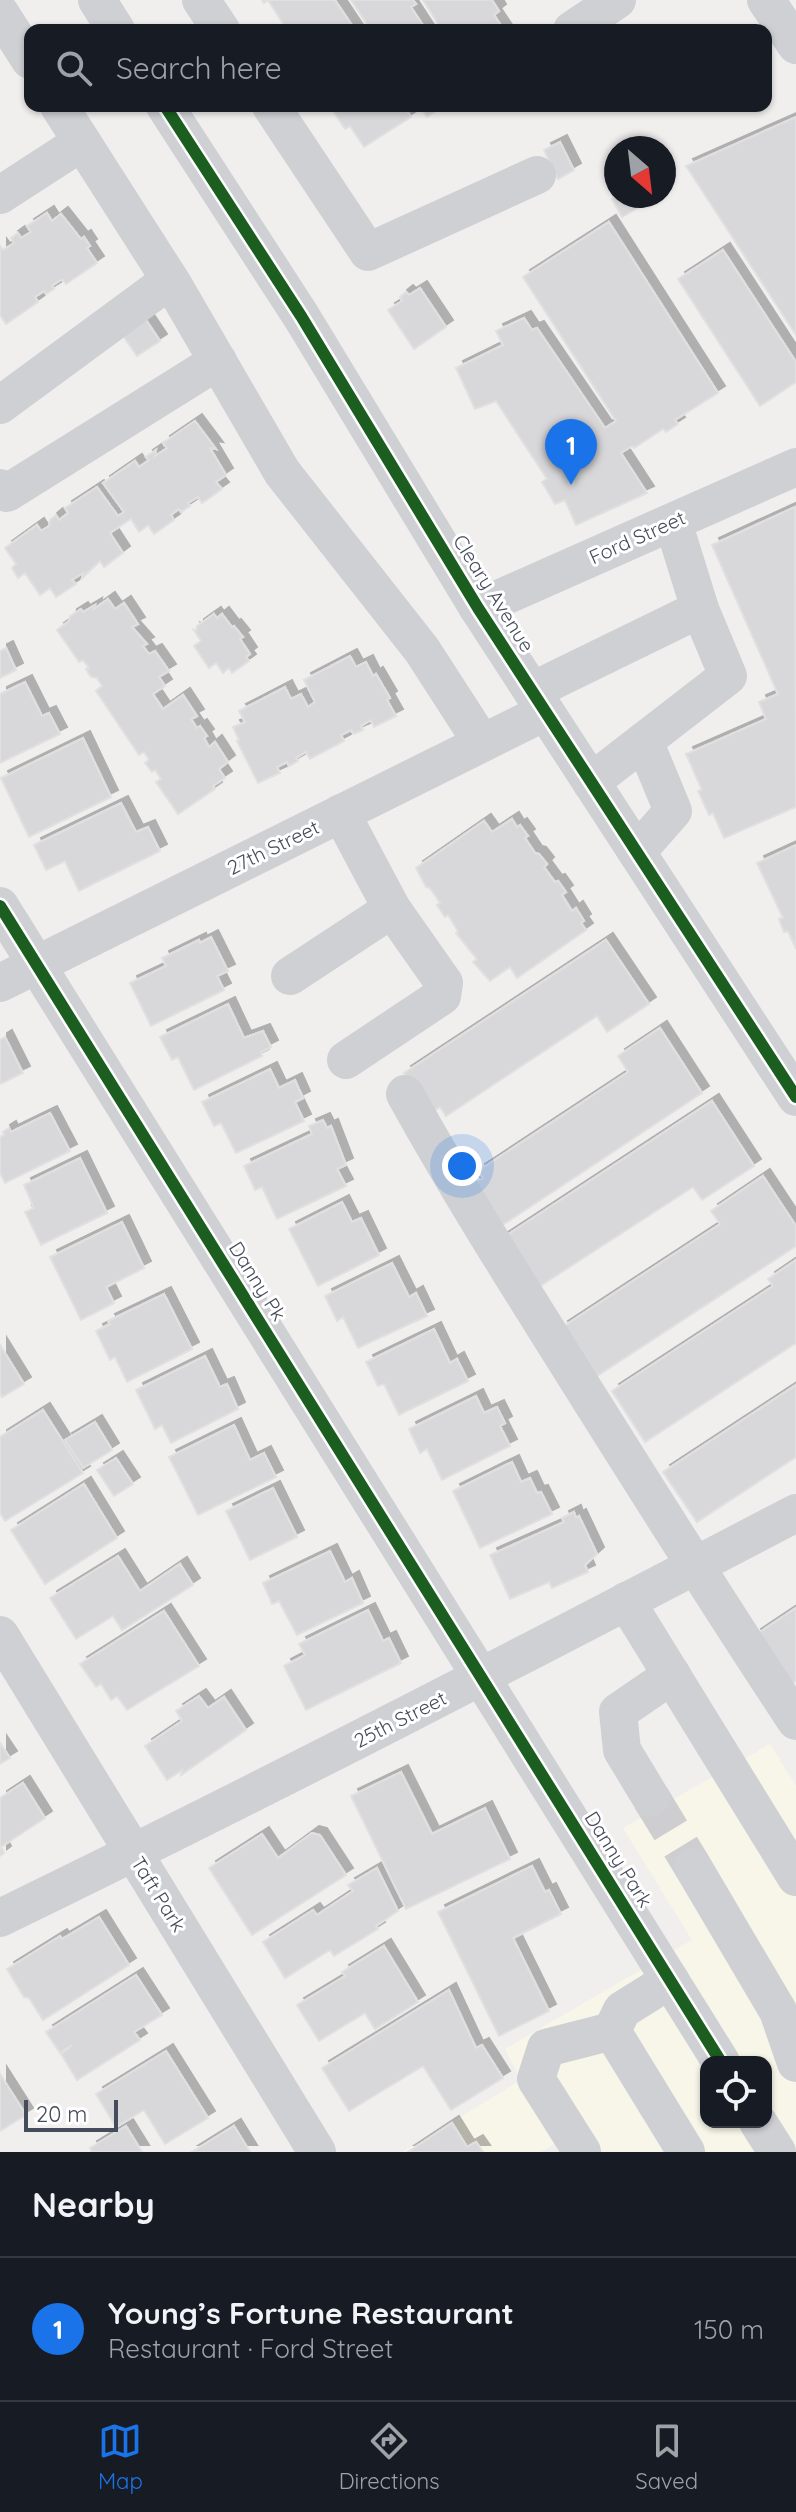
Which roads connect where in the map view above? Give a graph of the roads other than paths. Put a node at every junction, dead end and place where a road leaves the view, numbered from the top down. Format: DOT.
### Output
graph roads {
  1 [pos="97,0"];
  2 [pos="201,0"];
  3 [pos="617,0"];
  4 [pos="766,0"];
  5 [pos="0,13"];
  6 [pos="112,24"];
  7 [pos="217,24"];
  8 [pos="581,24"];
  9 [pos="796,45"];
  10 [pos="24,51"];
  11 [pos="63,112"];
  12 [pos="169,112"];
  13 [pos="275,112"];
  14 [pos="82,142"];
  15 [pos="537,175"];
  16 [pos="0,195"];
  17 [pos="170,280"];
  18 [pos="218,361"];
  19 [pos="0,405"];
  20 [pos="796,467"];
  21 [pos="0,488"];
  22 [pos="673,522"];
  23 [pos="478,608"];
  24 [pos="700,609"];
  25 [pos="538,701"];
  26 [pos="644,741"];
  27 [pos="482,743"];
  28 [pos="591,782"];
  29 [pos="341,813"];
  30 [pos="637,852"];
  31 [pos="0,906"];
  32 [pos="392,909"];
  33 [pos="37,965"];
  34 [pos="290,976"];
  35 [pos="0,983"];
  36 [pos="346,1060"];
  37 [pos="791,1078"];
  38 [pos="405,1094"];
  39 [pos="796,1513"];
  40 [pos="694,1566"];
  41 [pos="626,1601"];
  42 [pos="0,1635"];
  43 [pos="672,1675"];
  44 [pos="482,1677"];
  45 [pos="796,1721"];
  46 [pos="651,1798"];
  47 [pos="134,1853"];
  48 [pos="693,1867"];
  49 [pos="796,1877"];
  50 [pos="0,1918"];
  51 [pos="670,1980"];
  52 [pos="612,2031"];
  53 [pos="717,2056"];
  54 [pos="796,2063"];
  55 [pos="762,2128"];
  56 [pos="317,2152"];
  57 [pos="582,2152"];
  58 [pos="686,2152"];
  59 [pos="777,2152"];
  1 -- 6 [label="street"];
  2 -- 7 [label="street"];
  3 -- 8 [label="street"];
  4 -- 9 [label="street"];
  5 -- 10 [label="street"];
  11 -- 14 [label="street"];
  12 -- 23 [label="street, Cleary Avenue"];
  13 -- 15 [label="street"];
  14 -- 16 [label="street"];
  14 -- 17 [label="street"];
  17 -- 18 [label="street"];
  17 -- 19 [label="street"];
  18 -- 21 [label="street"];
  18 -- 27 [label="street"];
  20 -- 22 [label="street, Ford Street"];
  22 -- 23 [label="street, Ford Street"];
  22 -- 24 [label="street"];
  23 -- 25 [label="street, Cleary Avenue"];
  24 -- 25 [label="street, 27th Street"];
  24 -- 26 [label="street"];
  25 -- 27 [label="street, 27th Street"];
  25 -- 28 [label="street, Cleary Avenue"];
  26 -- 28 [label="street"];
  26 -- 30 [label="street"];
  27 -- 29 [label="street, 27th Street"];
  28 -- 30 [label="street, Cleary Avenue"];
  29 -- 32 [label="street"];
  29 -- 33 [label="street, 27th Street"];
  30 -- 37 [label="street, Cleary Avenue"];
  31 -- 33 [label="street, Danny Pk"];
  32 -- 34 [label="street"];
  32 -- 36 [label="street"];
  33 -- 35 [label="street, 27th Street"];
  33 -- 44 [label="street, Danny Pk"];
  38 -- 40 [label="street"];
  39 -- 40 [label="street, 25th Street"];
  40 -- 41 [label="street, 25th Street"];
  40 -- 45 [label="street"];
  41 -- 43 [label="street"];
  41 -- 44 [label="street, 25th Street"];
  42 -- 47 [label="street, Taft Park"];
  43 -- 46 [label="street"];
  43 -- 49 [label="street"];
  44 -- 47 [label="street, 25th Street"];
  44 -- 51 [label="street, Danny Park"];
  47 -- 50 [label="street, 25th Street"];
  47 -- 56 [label="street, Taft Park"];
  48 -- 54 [label="street"];
  51 -- 52 [label="street"];
  51 -- 53 [label="street, Danny Park"];
  52 -- 57 [label="street"];
  52 -- 58 [label="street"];
  55 -- 59 [label="street"];
}
